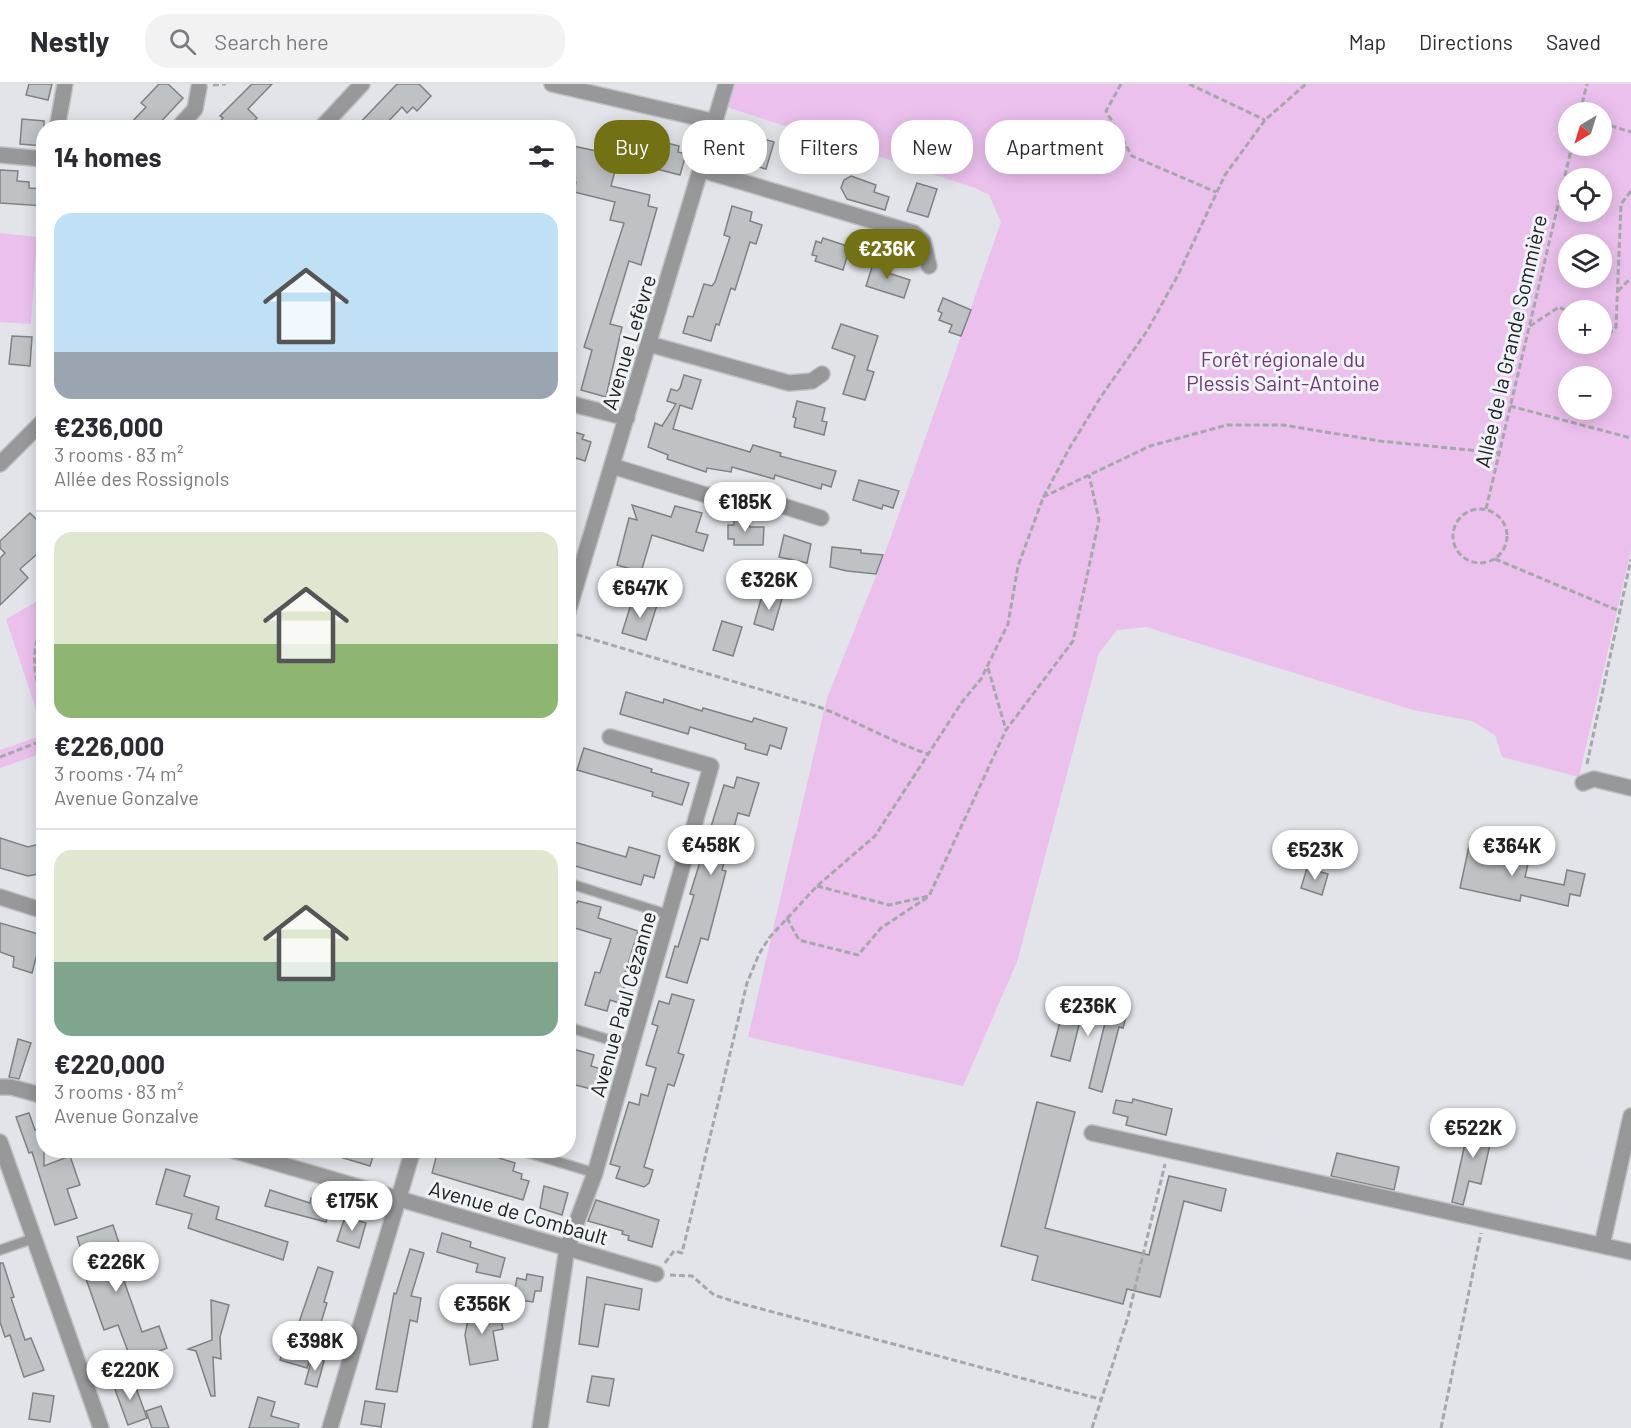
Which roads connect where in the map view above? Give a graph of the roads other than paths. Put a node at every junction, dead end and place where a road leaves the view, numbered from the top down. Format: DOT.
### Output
graph roads {
  1 [pos="64,84"];
  2 [pos="362,84"];
  3 [pos="552,84"];
  4 [pos="726,84"];
  5 [pos="199,87"];
  6 [pos="58,120"];
  7 [pos="186,120"];
  8 [pos="328,120"];
  9 [pos="707,120"];
  10 [pos="717,120"];
  11 [pos="0,155"];
  12 [pos="36,158"];
  13 [pos="701,174"];
  14 [pos="715,174"];
  15 [pos="929,266"];
  16 [pos="649,344"];
  17 [pos="822,374"];
  18 [pos="576,405"];
  19 [pos="627,418"];
  20 [pos="36,428"];
  21 [pos="0,464"];
  22 [pos="612,466"];
  23 [pos="821,518"];
  24 [pos="576,585"];
  25 [pos="610,736"];
  26 [pos="1588,781"];
  27 [pos="1631,788"];
  28 [pos="576,886"];
  29 [pos="0,897"];
  30 [pos="36,908"];
  31 [pos="669,915"];
  32 [pos="576,1030"];
  33 [pos="632,1047"];
  34 [pos="0,1087"];
  35 [pos="36,1094"];
  36 [pos="1631,1116"];
  37 [pos="1092,1133"];
  38 [pos="0,1142"];
  39 [pos="259,1158"];
  40 [pos="411,1158"];
  41 [pos="545,1158"];
  42 [pos="595,1173"];
  43 [pos="7,1179"];
  44 [pos="398,1199"];
  45 [pos="35,1238"];
  46 [pos="1602,1245"];
  47 [pos="567,1248"];
  48 [pos="0,1250"];
  49 [pos="1631,1252"];
  50 [pos="656,1274"];
  51 [pos="101,1428"];
  52 [pos="330,1428"];
  53 [pos="540,1428"];
  1 -- 6 [label="street"];
  2 -- 8 [label="street"];
  3 -- 9 [label="street"];
  4 -- 10 [label="street, Avenue Lefèvre"];
  5 -- 7 [label="street"];
  11 -- 12 [label="street"];
  13 -- 16 [label="street, Avenue Lefèvre"];
  14 -- 15 [label="street"];
  16 -- 17 [label="street"];
  16 -- 19 [label="street, Avenue Lefèvre"];
  18 -- 19 [label="street"];
  19 -- 22 [label="street, Avenue Lefèvre"];
  20 -- 21 [label="street"];
  22 -- 23 [label="street"];
  22 -- 24 [label="street, Avenue Lefèvre"];
  25 -- 31 [label="street, Avenue Paul Cézanne"];
  26 -- 27 [label="street"];
  28 -- 31 [label="lane"];
  29 -- 30 [label="street"];
  31 -- 33 [label="street, Avenue Paul Cézanne"];
  32 -- 33 [label="lane"];
  33 -- 42 [label="street, Avenue Paul Cézanne"];
  34 -- 35 [label="street"];
  36 -- 46 [label="street"];
  37 -- 46 [label="street"];
  38 -- 43 [label="street"];
  39 -- 44 [label="street, Avenue de Combault"];
  40 -- 44 [label="street"];
  41 -- 42 [label="lane"];
  42 -- 47 [label="street, Avenue Paul Cézanne"];
  43 -- 45 [label="street"];
  44 -- 47 [label="street, Avenue de Combault"];
  44 -- 52 [label="street"];
  45 -- 48 [label="lane"];
  45 -- 51 [label="street"];
  46 -- 49 [label="street"];
  47 -- 50 [label="street, Avenue de Combault"];
  47 -- 53 [label="street, Avenue Paul Cézanne"];
}
